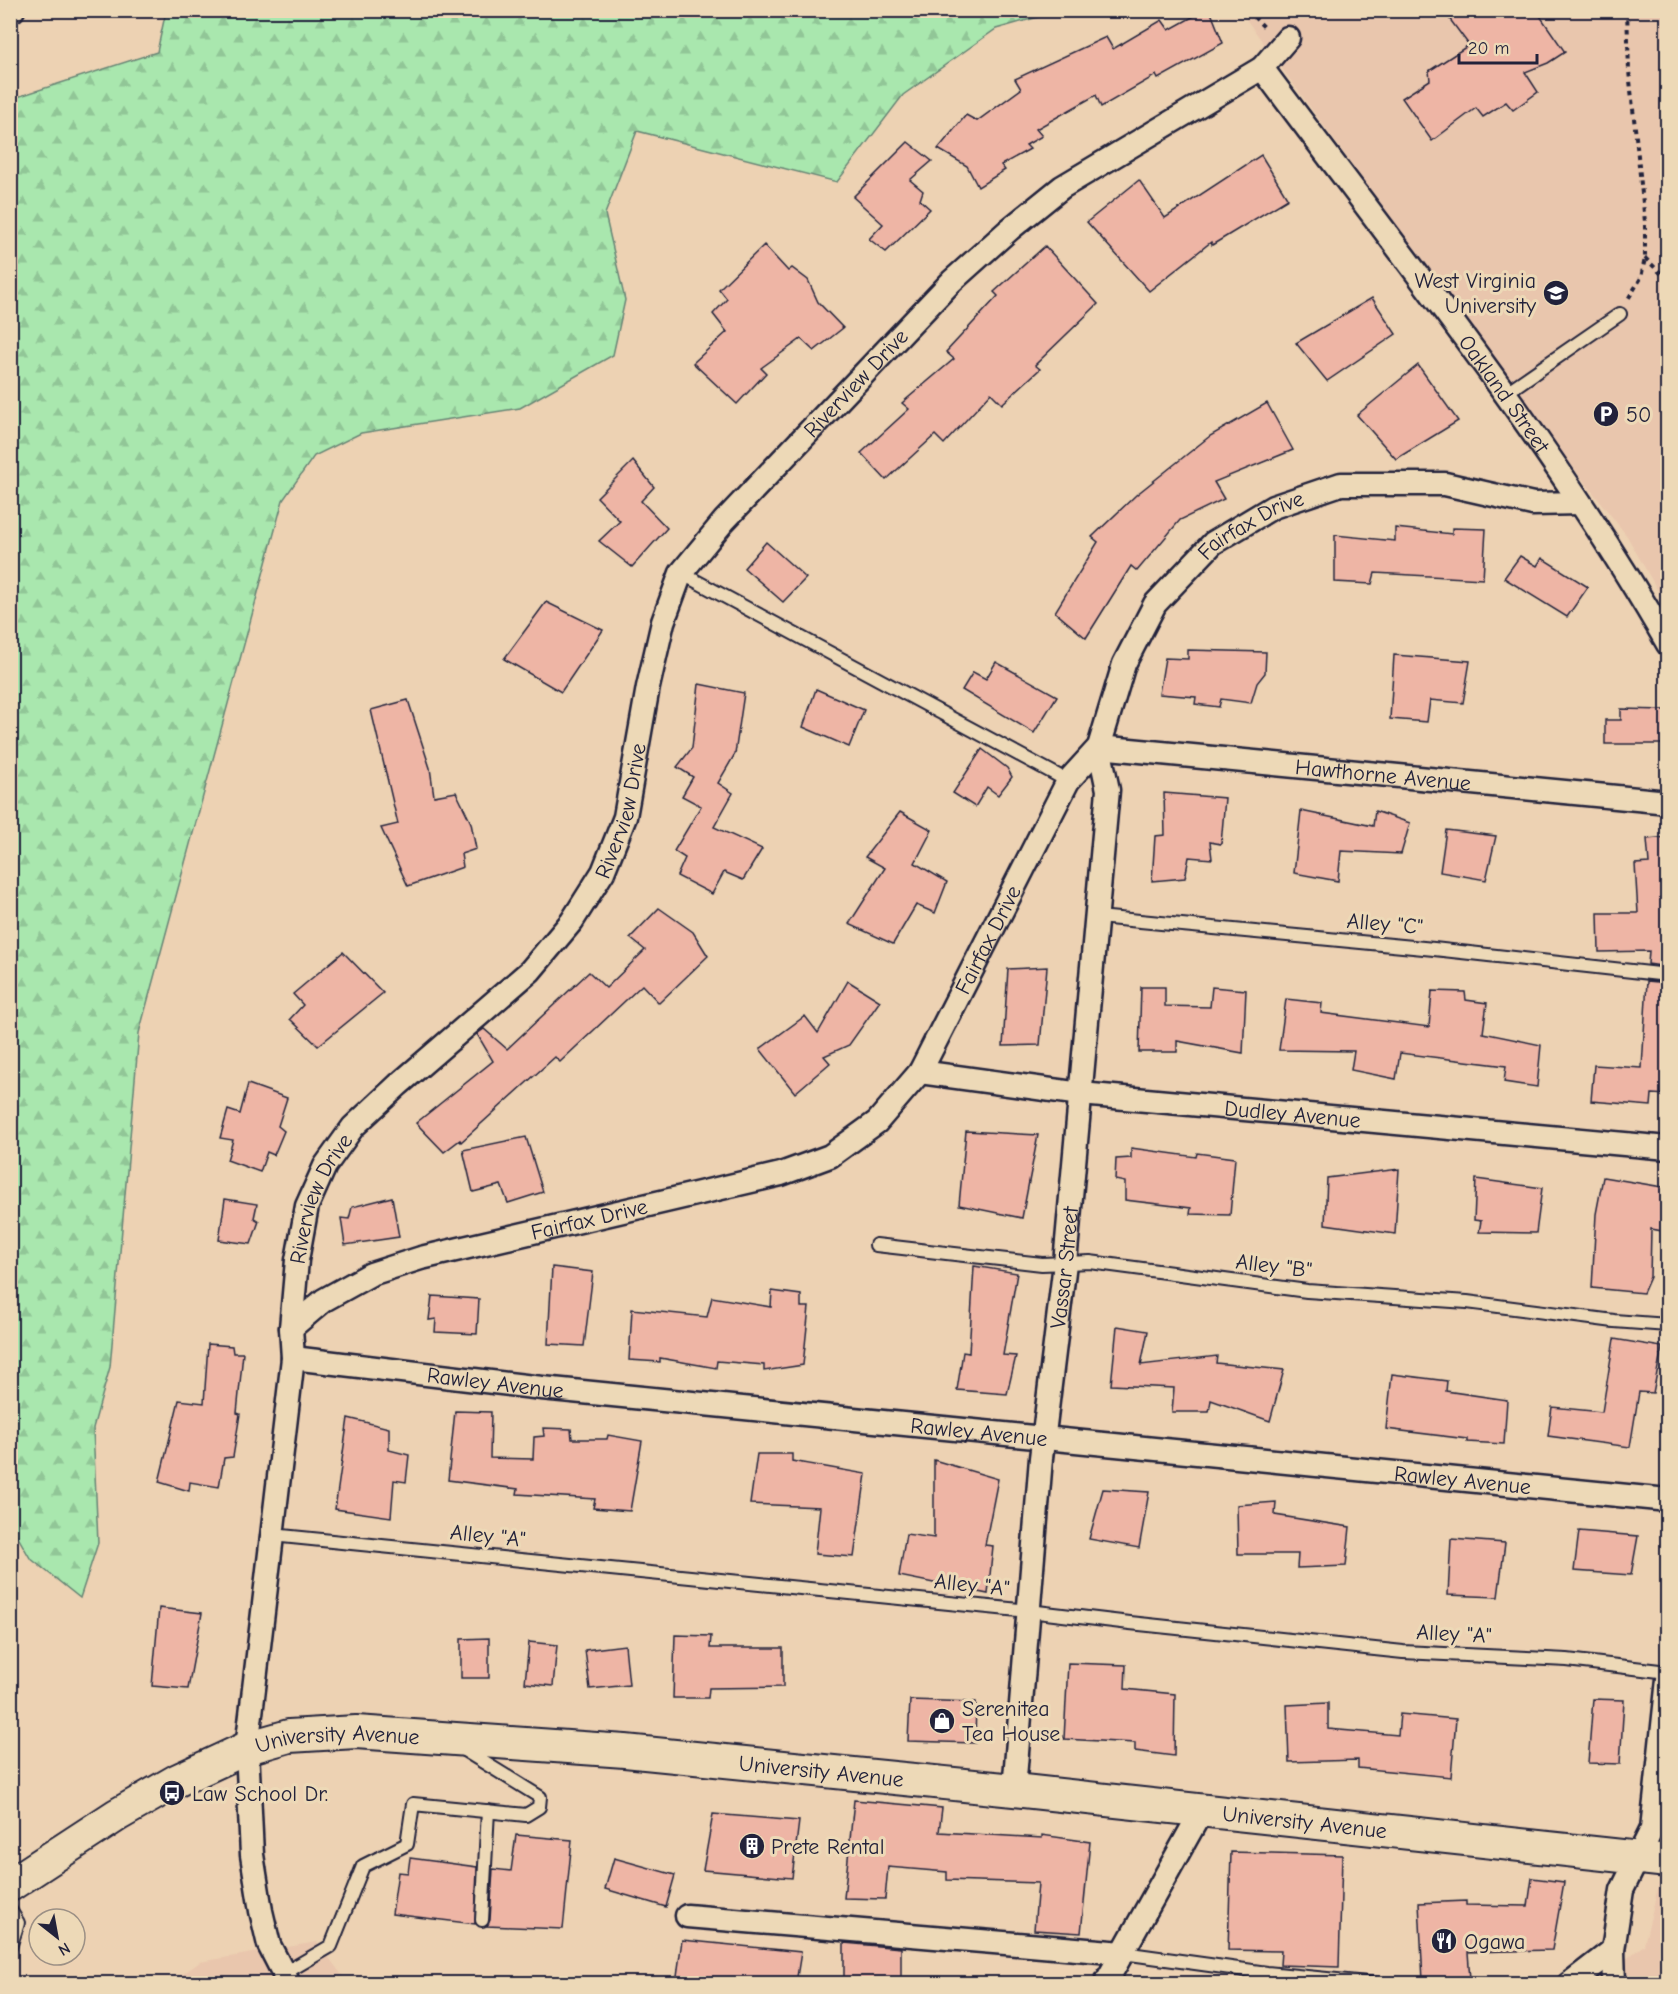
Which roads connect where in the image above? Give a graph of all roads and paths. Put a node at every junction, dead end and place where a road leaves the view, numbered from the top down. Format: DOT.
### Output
graph roads {
  1 [pos="1627,10"];
  2 [pos="1288,38"];
  3 [pos="1262,68"];
  4 [pos="1645,258"];
  5 [pos="1668,280"];
  6 [pos="1620,314"];
  7 [pos="1504,394"];
  8 [pos="1580,503"];
  9 [pos="681,573"];
  10 [pos="1668,644"];
  11 [pos="1099,747"];
  12 [pos="1068,781"];
  13 [pos="1668,802"];
  14 [pos="1098,916"];
  15 [pos="1668,975"];
  16 [pos="920,1072"];
  17 [pos="1081,1094"];
  18 [pos="1668,1148"];
  19 [pos="876,1245"];
  20 [pos="1065,1263"];
  21 [pos="1668,1325"];
  22 [pos="291,1328"];
  23 [pos="292,1358"];
  24 [pos="1044,1438"];
  25 [pos="1668,1500"];
  26 [pos="272,1535"];
  27 [pos="1029,1611"];
  28 [pos="1668,1671"];
  29 [pos="1668,1679"];
  30 [pos="444,1737"];
  31 [pos="247,1748"];
  32 [pos="1014,1790"];
  33 [pos="488,1810"];
  34 [pos="1201,1812"];
  35 [pos="1637,1858"];
  36 [pos="1668,1861"];
  37 [pos="10,1885"];
  38 [pos="10,1910"];
  39 [pos="687,1916"];
  40 [pos="482,1920"];
  41 [pos="10,1947"];
  42 [pos="1613,1950"];
  43 [pos="1123,1953"];
  44 [pos="286,1979"];
  45 [pos="1106,1983"];
  46 [pos="1377,1983"];
  47 [pos="1569,1983"];
  48 [pos="1614,1983"];
  1 -- 4 [label="path"];
  2 -- 3 [label="street, Riverview Drive"];
  3 -- 7 [label="street, Oakland Street"];
  3 -- 9 [label="street, Riverview Drive"];
  4 -- 5 [label="path"];
  4 -- 6 [label="path"];
  6 -- 7 [label="lane"];
  7 -- 8 [label="street, Oakland Street"];
  8 -- 10 [label="street, Oakland Street"];
  8 -- 11 [label="street, Fairfax Drive"];
  9 -- 12 [label="lane"];
  9 -- 22 [label="street, Riverview Drive"];
  11 -- 12 [label="street, Fairfax Drive"];
  11 -- 13 [label="street, Hawthorne Avenue"];
  11 -- 14 [label="street, Vassar Street"];
  12 -- 16 [label="street, Fairfax Drive"];
  14 -- 15 [label="lane, Alley \"C\""];
  14 -- 17 [label="street, Vassar Street"];
  16 -- 17 [label="street, Dudley Avenue"];
  16 -- 22 [label="street, Fairfax Drive"];
  17 -- 18 [label="street, Dudley Avenue"];
  17 -- 20 [label="street, Vassar Street"];
  19 -- 20 [label="lane, Alley \"B\""];
  20 -- 21 [label="lane, Alley \"B\""];
  20 -- 24 [label="street, Vassar Street"];
  22 -- 23 [label="street, Riverview Drive"];
  23 -- 24 [label="street, Rawley Avenue"];
  23 -- 26 [label="street, Riverview Drive"];
  24 -- 25 [label="street, Rawley Avenue"];
  24 -- 27 [label="street, Vassar Street"];
  26 -- 27 [label="lane, Alley \"A\""];
  26 -- 31 [label="street, Riverview Drive"];
  27 -- 28 [label="lane, Alley \"A\""];
  27 -- 32 [label="street, Vassar Street"];
  29 -- 35 [label="street"];
  30 -- 31 [label="street, University Avenue"];
  30 -- 32 [label="street, University Avenue"];
  30 -- 33 [label="lane"];
  31 -- 37 [label="street, University Avenue"];
  31 -- 44 [label="street, Riverview Drive"];
  32 -- 34 [label="street, University Avenue"];
  33 -- 40 [label="lane"];
  33 -- 44 [label="lane"];
  34 -- 35 [label="street, University Avenue"];
  34 -- 43 [label="street"];
  35 -- 36 [label="street, University Avenue"];
  35 -- 42 [label="street"];
  38 -- 41 [label="lane"];
  39 -- 43 [label="street"];
  42 -- 47 [label="street"];
  42 -- 48 [label="street"];
  43 -- 45 [label="street"];
  43 -- 46 [label="lane"];
}
